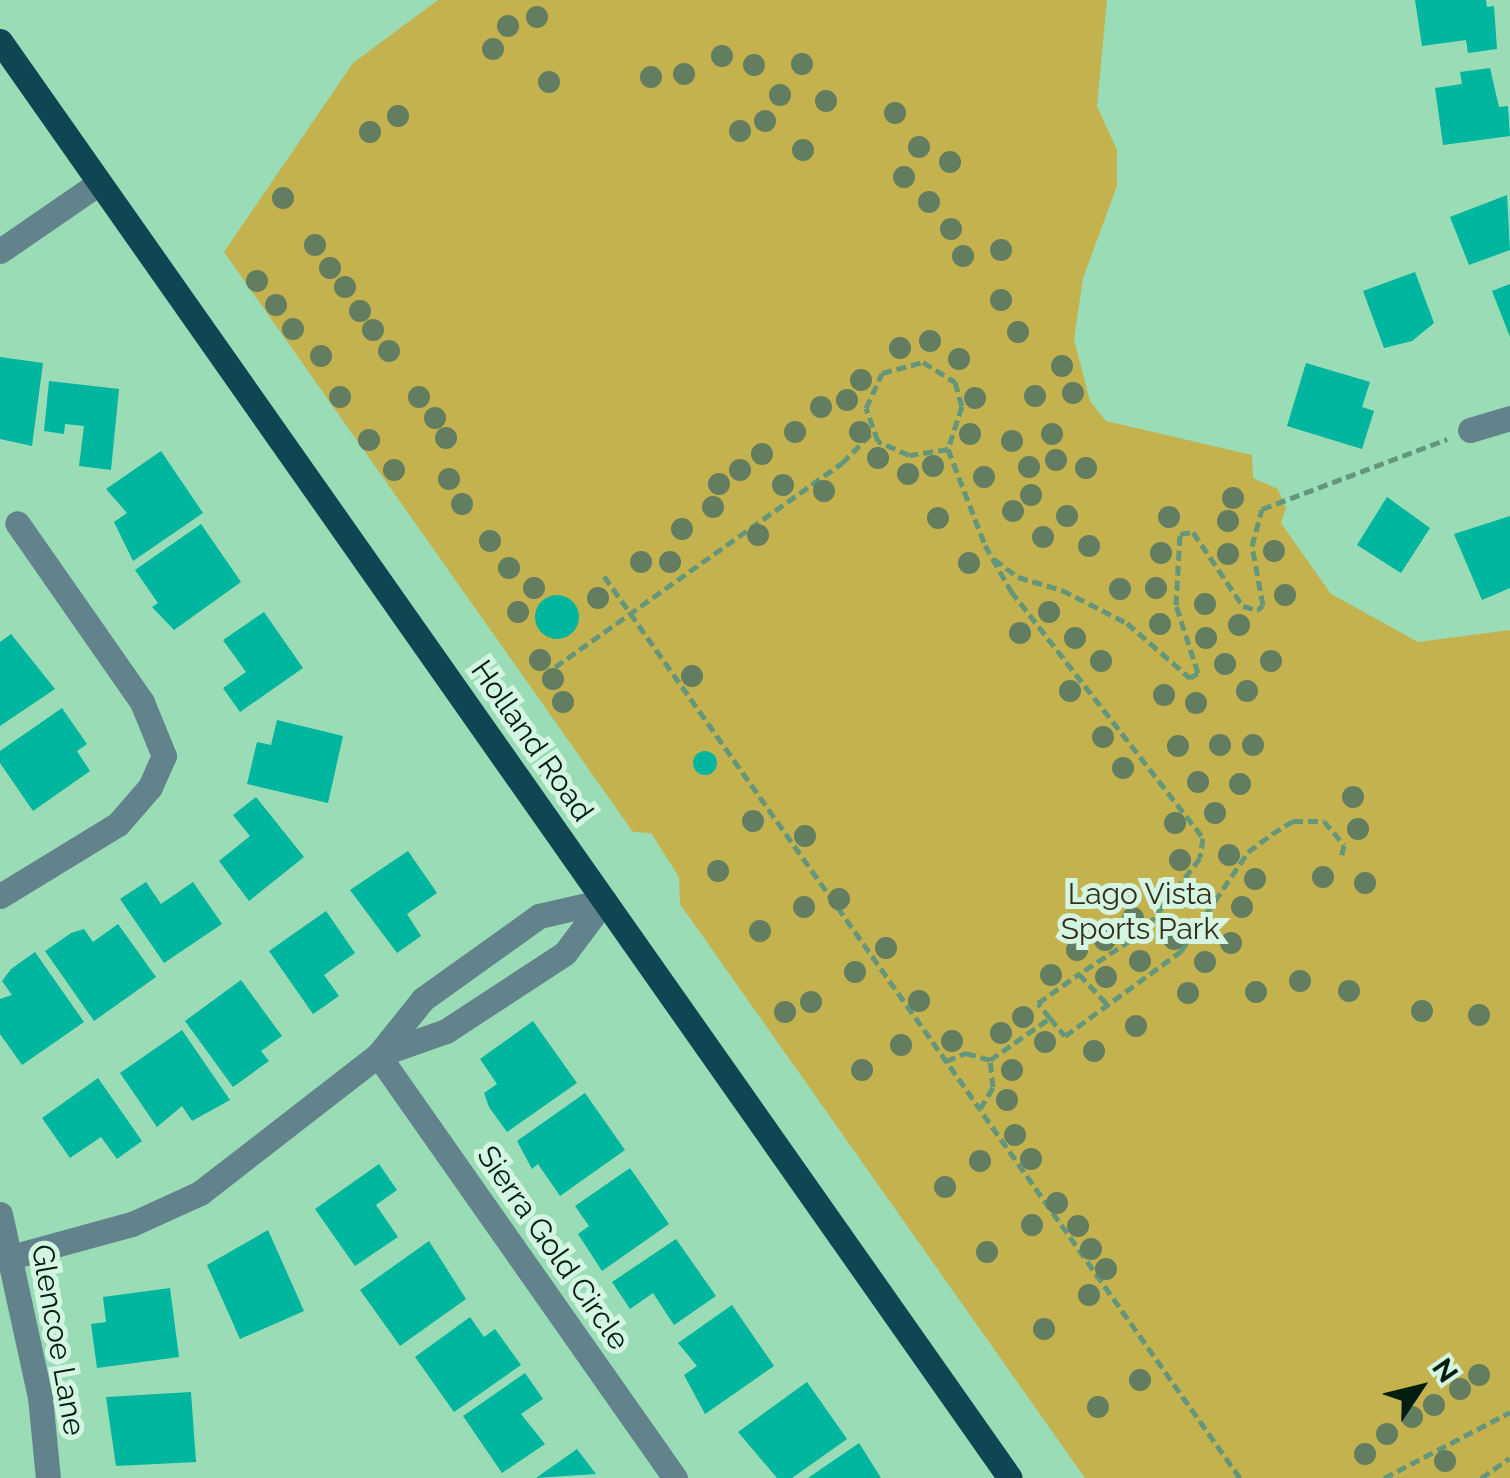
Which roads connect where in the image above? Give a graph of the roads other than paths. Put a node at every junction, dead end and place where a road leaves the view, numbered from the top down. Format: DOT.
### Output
graph roads {
  1 [pos="0,41"];
  2 [pos="99,182"];
  3 [pos="0,251"];
  4 [pos="1510,418"];
  5 [pos="1470,430"];
  6 [pos="17,523"];
  7 [pos="0,896"];
  8 [pos="604,901"];
  9 [pos="378,1055"];
  10 [pos="0,1214"];
  11 [pos="7,1258"];
  12 [pos="48,1478"];
  13 [pos="675,1478"];
  14 [pos="1010,1478"];
  1 -- 2 [label="main road, Holland Road"];
  2 -- 3 [label="street"];
  2 -- 8 [label="main road, Holland Road"];
  4 -- 5 [label="street"];
  6 -- 7 [label="street"];
  8 -- 9 [label="street"];
  8 -- 9 [label="street"];
  8 -- 14 [label="main road, Holland Road"];
  9 -- 11 [label="street"];
  9 -- 13 [label="street, Sierra Gold Circle"];
  10 -- 11 [label="street, Glencoe Lane"];
  11 -- 12 [label="street, Glencoe Lane"];
}
